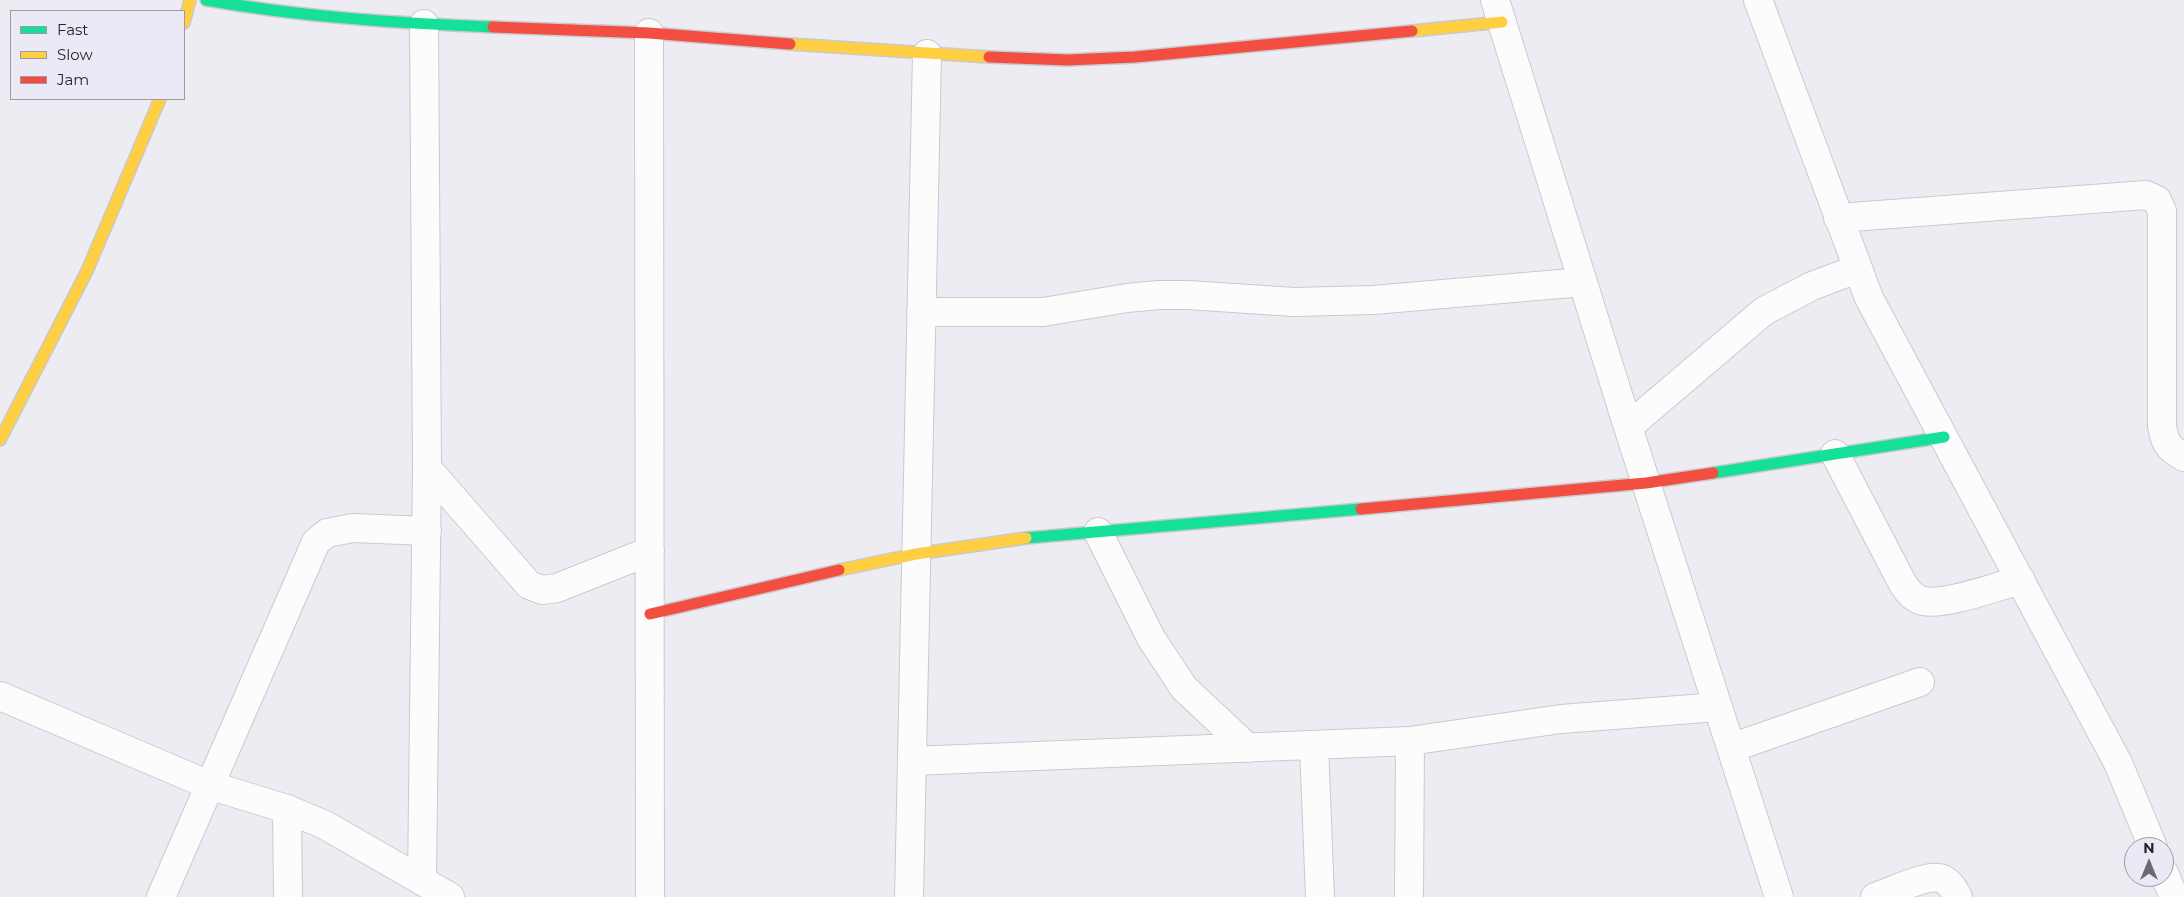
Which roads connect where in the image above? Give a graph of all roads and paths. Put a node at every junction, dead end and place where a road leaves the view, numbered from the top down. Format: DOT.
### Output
graph roads {
  1 [pos="190,0"];
  2 [pos="206,0"];
  3 [pos="1758,0"];
  4 [pos="1499,11"];
  5 [pos="185,19"];
  6 [pos="424,24"];
  7 [pos="649,33"];
  8 [pos="927,54"];
  9 [pos="160,100"];
  10 [pos="1838,218"];
  11 [pos="1857,269"];
  12 [pos="1583,282"];
  13 [pos="921,312"];
  14 [pos="2173,313"];
  15 [pos="1628,427"];
  16 [pos="1944,437"];
  17 [pos="0,440"];
  18 [pos="1834,454"];
  19 [pos="2184,457"];
  20 [pos="427,468"];
  21 [pos="1646,483"];
  22 [pos="427,531"];
  23 [pos="1098,532"];
  24 [pos="650,552"];
  25 [pos="916,554"];
  26 [pos="2021,580"];
  27 [pos="650,614"];
  28 [pos="1920,682"];
  29 [pos="0,696"];
  30 [pos="1718,707"];
  31 [pos="1410,741"];
  32 [pos="1314,745"];
  33 [pos="1248,748"];
  34 [pos="1731,748"];
  35 [pos="912,761"];
  36 [pos="209,785"];
  37 [pos="288,809"];
  38 [pos="2149,837"];
  39 [pos="422,881"];
  40 [pos="161,897"];
  41 [pos="288,897"];
  42 [pos="450,897"];
  43 [pos="650,897"];
  44 [pos="909,897"];
  45 [pos="1320,897"];
  46 [pos="1410,897"];
  47 [pos="1779,897"];
  48 [pos="1875,897"];
  49 [pos="1958,897"];
  1 -- 5 [label="street"];
  2 -- 6 [label="street"];
  3 -- 10 [label="street"];
  4 -- 8 [label="street"];
  4 -- 12 [label="street"];
  6 -- 7 [label="street"];
  6 -- 20 [label="street"];
  7 -- 8 [label="street"];
  7 -- 24 [label="street"];
  8 -- 13 [label="street"];
  9 -- 17 [label="street"];
  10 -- 11 [label="street"];
  10 -- 14 [label="street"];
  11 -- 15 [label="street"];
  11 -- 16 [label="street"];
  12 -- 13 [label="street"];
  12 -- 15 [label="street"];
  13 -- 25 [label="street"];
  14 -- 19 [label="street"];
  15 -- 21 [label="street"];
  16 -- 18 [label="street"];
  16 -- 26 [label="street"];
  18 -- 21 [label="street"];
  18 -- 26 [label="street"];
  20 -- 22 [label="street"];
  20 -- 24 [label="street"];
  21 -- 23 [label="street"];
  21 -- 30 [label="street"];
  22 -- 36 [label="street"];
  22 -- 39 [label="street"];
  23 -- 25 [label="street"];
  23 -- 33 [label="street"];
  24 -- 27 [label="street"];
  25 -- 27 [label="street"];
  25 -- 35 [label="street"];
  26 -- 38 [label="street"];
  27 -- 43 [label="street"];
  28 -- 34 [label="street"];
  29 -- 36 [label="street"];
  30 -- 31 [label="street"];
  30 -- 34 [label="street"];
  31 -- 32 [label="street"];
  31 -- 46 [label="street"];
  32 -- 33 [label="street"];
  32 -- 45 [label="street"];
  33 -- 35 [label="street"];
  34 -- 47 [label="street"];
  35 -- 44 [label="street"];
  36 -- 37 [label="street"];
  36 -- 40 [label="street"];
  37 -- 39 [label="street"];
  37 -- 41 [label="street"];
  39 -- 42 [label="street"];
  48 -- 49 [label="street"];
}
